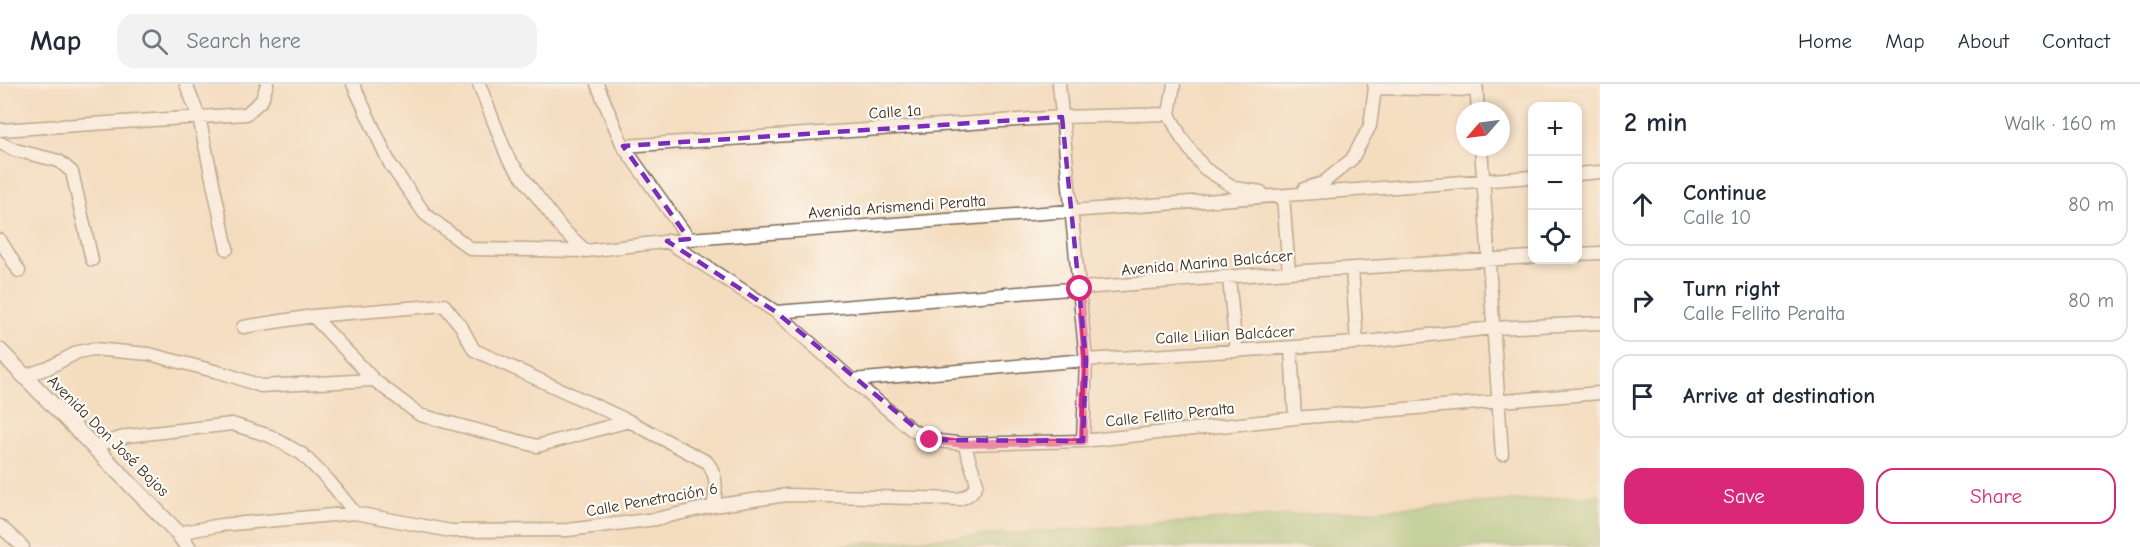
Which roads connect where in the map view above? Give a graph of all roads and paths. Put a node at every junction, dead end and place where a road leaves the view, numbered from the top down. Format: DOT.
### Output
graph roads {
  1 [pos="186,84"];
  2 [pos="267,84"];
  3 [pos="353,84"];
  4 [pos="479,84"];
  5 [pos="597,84"];
  6 [pos="1059,84"];
  7 [pos="1174,84"];
  8 [pos="1375,86"];
  9 [pos="1476,87"];
  10 [pos="1477,102"];
  11 [pos="1169,114"];
  12 [pos="199,117"];
  13 [pos="1062,117"];
  14 [pos="0,130"];
  15 [pos="0,143"];
  16 [pos="623,146"];
  17 [pos="1481,156"];
  18 [pos="1600,172"];
  19 [pos="1582,174"];
  20 [pos="1528,177"];
  21 [pos="1483,181"];
  22 [pos="1283,196"];
  23 [pos="1072,211"];
  24 [pos="689,239"];
  25 [pos="0,240"];
  26 [pos="667,241"];
  27 [pos="227,249"];
  28 [pos="586,251"];
  29 [pos="1600,253"];
  30 [pos="1582,254"];
  31 [pos="1528,257"];
  32 [pos="92,260"];
  33 [pos="1489,260"];
  34 [pos="1352,269"];
  35 [pos="19,272"];
  36 [pos="1289,272"];
  37 [pos="1229,278"];
  38 [pos="1080,289"];
  39 [pos="776,312"];
  40 [pos="313,316"];
  41 [pos="1600,323"];
  42 [pos="243,327"];
  43 [pos="1493,328"];
  44 [pos="1357,343"];
  45 [pos="1291,348"];
  46 [pos="0,351"];
  47 [pos="1236,351"];
  48 [pos="1086,360"];
  49 [pos="24,376"];
  50 [pos="374,380"];
  51 [pos="852,380"];
  52 [pos="1600,393"];
  53 [pos="1499,401"];
  54 [pos="1295,418"];
  55 [pos="629,421"];
  56 [pos="1083,441"];
  57 [pos="964,444"];
  58 [pos="92,447"];
  59 [pos="1502,454"];
  60 [pos="713,506"];
  61 [pos="355,513"];
  62 [pos="0,526"];
  63 [pos="178,533"];
  64 [pos="23,547"];
  65 [pos="189,547"];
  1 -- 12 [label="street"];
  2 -- 12 [label="street"];
  3 -- 28 [label="street, Avenida Arismendi Peralta"];
  4 -- 28 [label="street"];
  5 -- 16 [label="street"];
  6 -- 13 [label="street"];
  7 -- 11 [label="street"];
  8 -- 9 [label="street"];
  8 -- 22 [label="street"];
  9 -- 10 [label="street"];
  11 -- 13 [label="street, Calle 1a"];
  11 -- 22 [label="street"];
  12 -- 14 [label="street"];
  12 -- 27 [label="street"];
  13 -- 16 [label="street, Calle 1a"];
  13 -- 23 [label="street"];
  15 -- 32 [label="street"];
  16 -- 24 [label="street"];
  17 -- 21 [label="street"];
  18 -- 19 [label="street"];
  20 -- 21 [label="street, Avenida Arismendi Peralta"];
  21 -- 22 [label="street, Avenida Arismendi Peralta"];
  21 -- 33 [label="street"];
  22 -- 23 [label="street, Avenida Arismendi Peralta"];
  22 -- 36 [label="street"];
  23 -- 24 [label="street, Avenida Arismendi Peralta"];
  23 -- 38 [label="street"];
  24 -- 26 [label="street, Avenida Arismendi Peralta"];
  25 -- 35 [label="street"];
  26 -- 28 [label="street, Avenida Arismendi Peralta"];
  26 -- 39 [label="street, Calle Fellito Peralta"];
  29 -- 30 [label="street"];
  31 -- 33 [label="street, Avenida Marina Balcácer"];
  33 -- 34 [label="street, Avenida Marina Balcácer"];
  33 -- 43 [label="street"];
  34 -- 36 [label="street, Avenida Marina Balcácer"];
  34 -- 44 [label="street"];
  36 -- 37 [label="street, Avenida Marina Balcácer"];
  37 -- 38 [label="street, Avenida Marina Balcácer"];
  37 -- 47 [label="street"];
  38 -- 39 [label="street, Avenida Marina Balcácer"];
  38 -- 48 [label="street"];
  39 -- 51 [label="street, Calle Fellito Peralta"];
  40 -- 42 [label="street"];
  40 -- 50 [label="street"];
  40 -- 55 [label="street"];
  41 -- 43 [label="street, Calle Lilian Balcácer"];
  43 -- 44 [label="street, Calle Lilian Balcácer"];
  43 -- 53 [label="street"];
  44 -- 45 [label="street, Calle Lilian Balcácer"];
  45 -- 47 [label="street, Calle Lilian Balcácer"];
  45 -- 54 [label="street"];
  46 -- 49 [label="street, Avenida Don José Bojos"];
  47 -- 48 [label="street, Calle Lilian Balcácer"];
  48 -- 51 [label="street, Calle Lilian Balcácer"];
  48 -- 56 [label="street"];
  49 -- 50 [label="street"];
  49 -- 58 [label="street, Avenida Don José Bojos"];
  50 -- 55 [label="street"];
  51 -- 57 [label="street, Calle Fellito Peralta"];
  52 -- 53 [label="street, Calle Fellito Peralta"];
  53 -- 54 [label="street, Calle Fellito Peralta"];
  53 -- 59 [label="street"];
  54 -- 56 [label="street, Calle Fellito Peralta"];
  55 -- 60 [label="street"];
  56 -- 57 [label="street, Calle Fellito Peralta"];
  57 -- 60 [label="street, Calle Penetración 6"];
  58 -- 61 [label="street"];
  58 -- 63 [label="street, Avenida Don José Bojos"];
  60 -- 61 [label="street, Calle Penetración 6"];
  61 -- 63 [label="street, Calle Penetración 6"];
  62 -- 64 [label="street"];
  63 -- 65 [label="street, Avenida Don José Bojos"];
}
